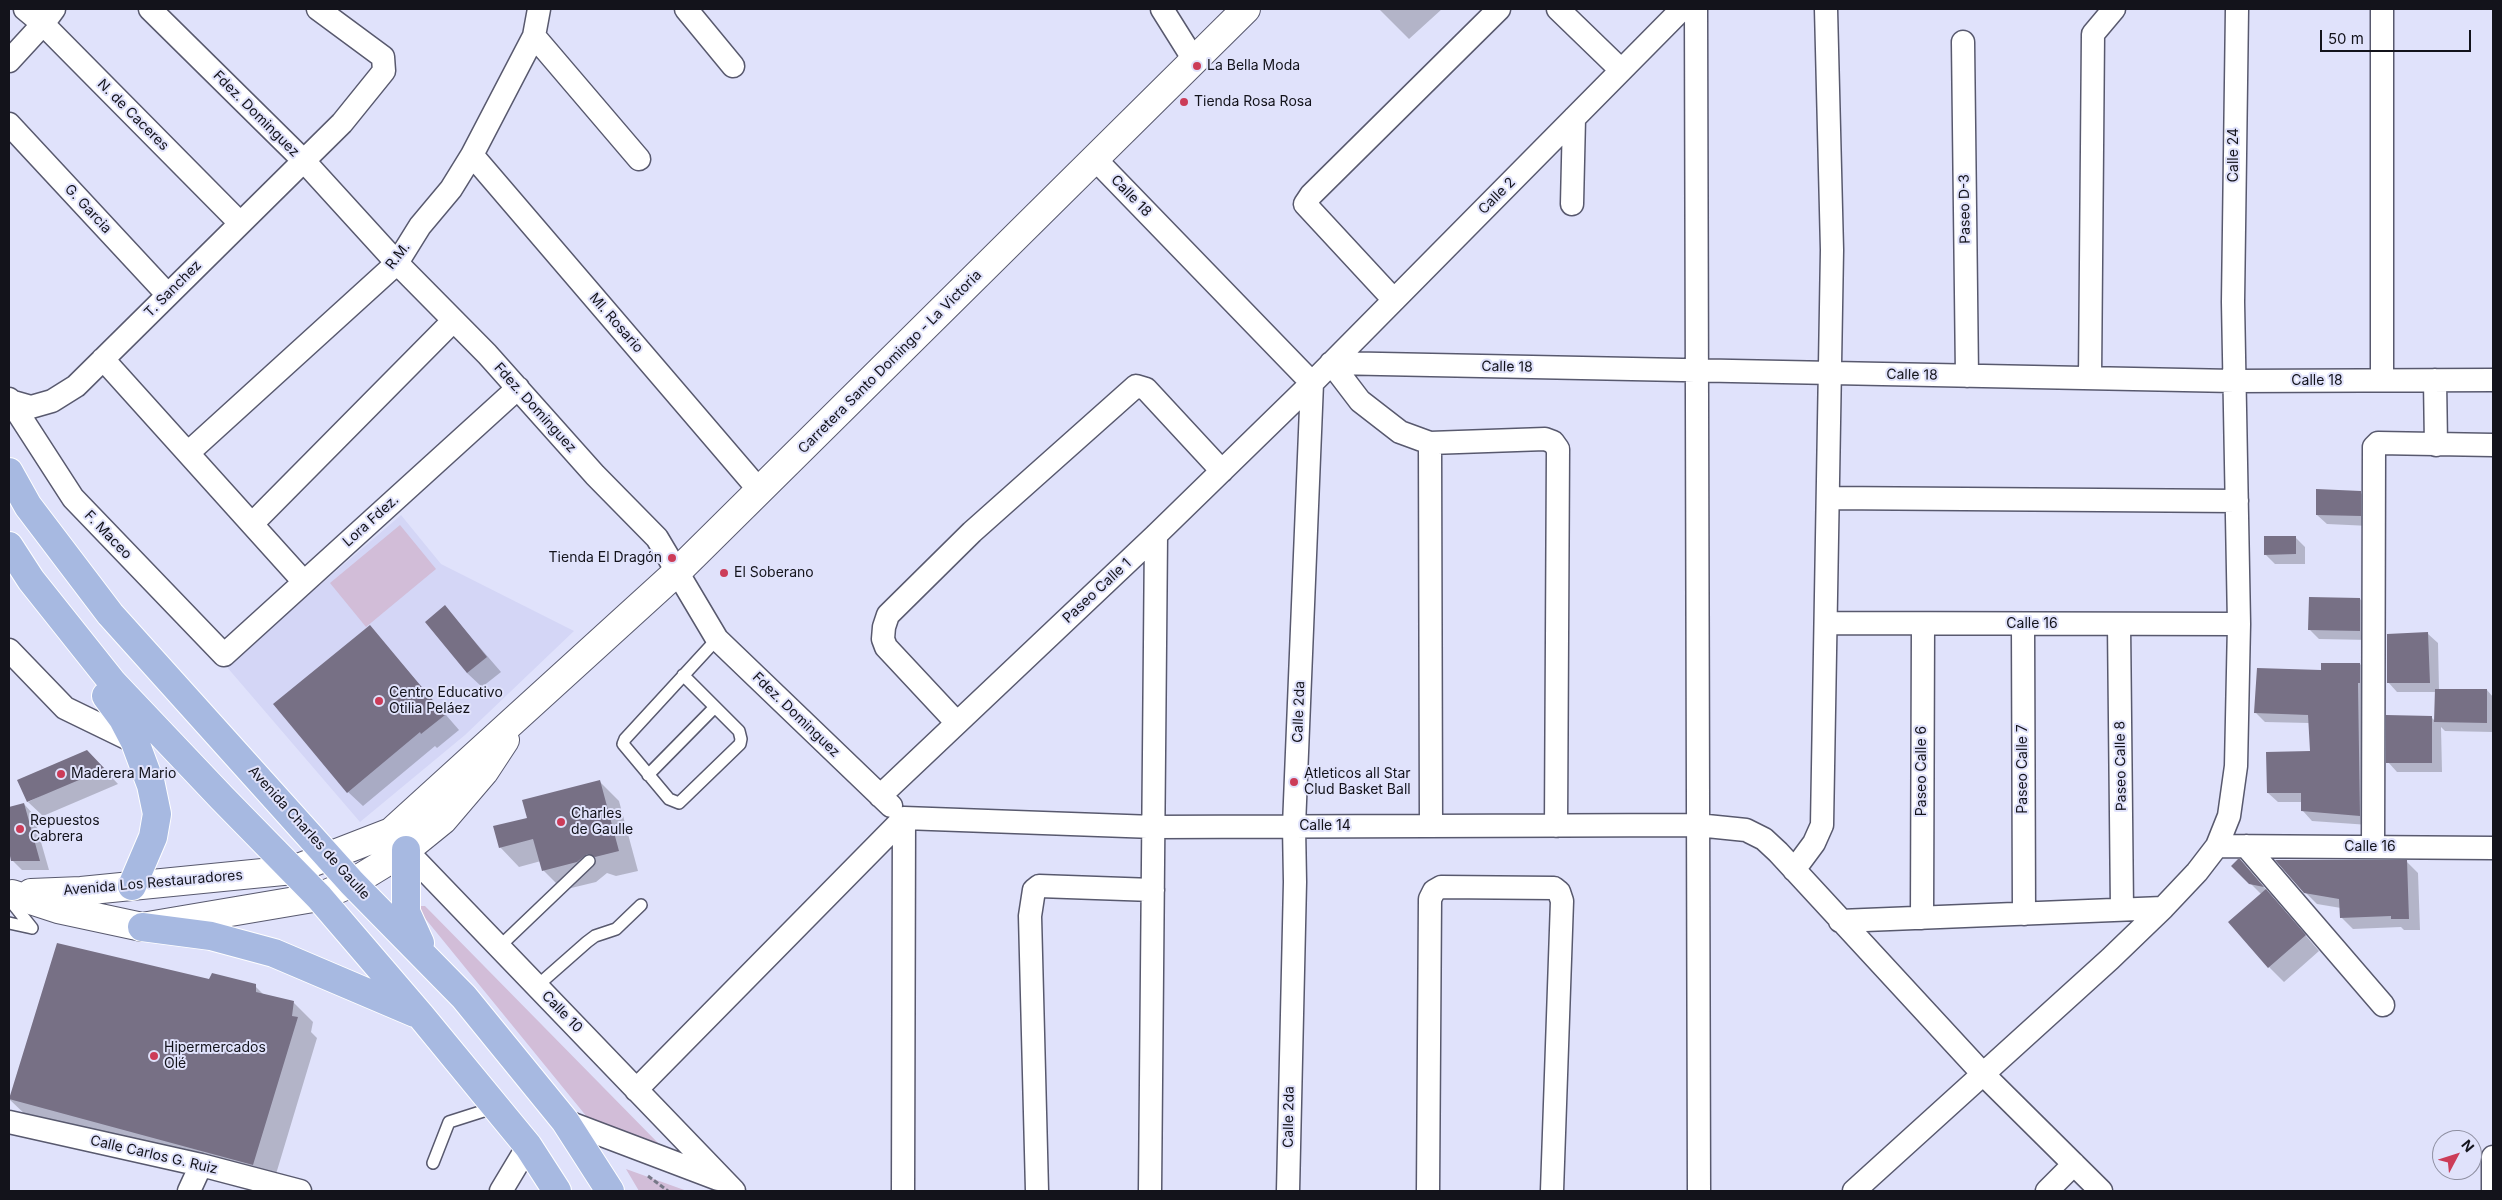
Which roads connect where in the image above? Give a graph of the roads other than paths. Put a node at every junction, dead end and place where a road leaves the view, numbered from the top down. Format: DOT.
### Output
graph roads {
  1 [pos="25,9"];
  2 [pos="150,9"];
  3 [pos="318,9"];
  4 [pos="539,9"];
  5 [pos="1162,9"];
  6 [pos="1246,9"];
  7 [pos="1499,9"];
  8 [pos="1558,9"];
  9 [pos="1682,9"];
  10 [pos="1696,9"];
  11 [pos="1826,9"];
  12 [pos="2114,9"];
  13 [pos="2237,9"];
  14 [pos="2382,9"];
  15 [pos="693,12"];
  16 [pos="48,16"];
  17 [pos="534,36"];
  18 [pos="1964,42"];
  19 [pos="1194,60"];
  20 [pos="9,61"];
  21 [pos="733,66"];
  22 [pos="1621,70"];
  23 [pos="1574,118"];
  24 [pos="9,124"];
  25 [pos="472,154"];
  26 [pos="639,159"];
  27 [pos="1095,159"];
  28 [pos="304,161"];
  29 [pos="1572,204"];
  30 [pos="240,223"];
  31 [pos="397,263"];
  32 [pos="167,294"];
  33 [pos="1394,300"];
  34 [pos="453,321"];
  35 [pos="103,359"];
  36 [pos="1331,363"];
  37 [pos="1696,370"];
  38 [pos="1830,373"];
  39 [pos="1967,376"];
  40 [pos="2090,378"];
  41 [pos="2382,380"];
  42 [pos="2435,380"];
  43 [pos="2493,380"];
  44 [pos="2234,381"];
  45 [pos="1312,383"];
  46 [pos="518,388"];
  47 [pos="9,400"];
  48 [pos="1430,443"];
  49 [pos="2436,445"];
  50 [pos="2493,445"];
  51 [pos="190,452"];
  52 [pos="1222,471"];
  53 [pos="9,472"];
  54 [pos="760,491"];
  55 [pos="1828,498"];
  56 [pos="2236,501"];
  57 [pos="254,524"];
  58 [pos="1156,536"];
  59 [pos="9,546"];
  60 [pos="678,571"];
  61 [pos="31,580"];
  62 [pos="304,582"];
  63 [pos="1826,624"];
  64 [pos="1923,624"];
  65 [pos="2023,624"];
  66 [pos="2119,624"];
  67 [pos="2239,624"];
  68 [pos="717,639"];
  69 [pos="9,650"];
  70 [pos="224,655"];
  71 [pos="683,676"];
  72 [pos="715,707"];
  73 [pos="957,723"];
  74 [pos="135,742"];
  75 [pos="648,775"];
  76 [pos="880,796"];
  77 [pos="904,818"];
  78 [pos="1697,825"];
  79 [pos="1294,826"];
  80 [pos="1431,826"];
  81 [pos="1556,826"];
  82 [pos="1154,827"];
  83 [pos="398,841"];
  84 [pos="2217,846"];
  85 [pos="2246,846"];
  86 [pos="2374,847"];
  87 [pos="2493,848"];
  88 [pos="330,856"];
  89 [pos="589,860"];
  90 [pos="293,870"];
  91 [pos="1794,870"];
  92 [pos="352,883"];
  93 [pos="132,886"];
  94 [pos="1153,890"];
  95 [pos="10,896"];
  96 [pos="319,897"];
  97 [pos="641,906"];
  98 [pos="2163,908"];
  99 [pos="2122,909"];
  100 [pos="2024,914"];
  101 [pos="1922,918"];
  102 [pos="1840,921"];
  103 [pos="9,923"];
  104 [pos="142,927"];
  105 [pos="499,947"];
  106 [pos="426,958"];
  107 [pos="537,986"];
  108 [pos="2383,1005"];
  109 [pos="421,1016"];
  110 [pos="1983,1074"];
  111 [pos="636,1090"];
  112 [pos="496,1107"];
  113 [pos="565,1121"];
  114 [pos="9,1122"];
  115 [pos="528,1146"];
  116 [pos="2493,1156"];
  117 [pos="433,1163"];
  118 [pos="2074,1164"];
  119 [pos="201,1165"];
  120 [pos="729,1186"];
  121 [pos="261,1187"];
  122 [pos="189,1191"];
  123 [pos="300,1191"];
  124 [pos="500,1191"];
  125 [pos="557,1191"];
  126 [pos="610,1191"];
  127 [pos="903,1191"];
  128 [pos="1037,1191"];
  129 [pos="1150,1191"];
  130 [pos="1288,1191"];
  131 [pos="1428,1191"];
  132 [pos="1552,1191"];
  133 [pos="1699,1191"];
  134 [pos="1854,1191"];
  135 [pos="2047,1191"];
  136 [pos="2101,1191"];
  137 [pos="2493,1191"];
  1 -- 16 [label="street, N. de Caceres"];
  2 -- 28 [label="street, Fdez. Dominguez"];
  3 -- 28 [label="street, T. Sanchez"];
  4 -- 17 [label="street, R.M."];
  5 -- 19 [label="street"];
  6 -- 19 [label="main road, Carretera Santo Domingo - La Victoria"];
  7 -- 33 [label="street"];
  8 -- 22 [label="street"];
  9 -- 22 [label="street, Calle 2"];
  10 -- 37 [label="street"];
  11 -- 38 [label="street"];
  12 -- 40 [label="street"];
  13 -- 44 [label="street, Calle 24"];
  14 -- 41 [label="street"];
  15 -- 21 [label="street"];
  16 -- 20 [label="street"];
  16 -- 30 [label="street, N. de Caceres"];
  17 -- 25 [label="street, R.M."];
  17 -- 26 [label="street"];
  18 -- 39 [label="street, Paseo D-3"];
  19 -- 27 [label="main road, Carretera Santo Domingo - La Victoria"];
  22 -- 23 [label="street, Calle 2"];
  23 -- 29 [label="street"];
  23 -- 33 [label="street, Calle 2"];
  24 -- 32 [label="street, G. Garcia"];
  25 -- 31 [label="street, R.M."];
  25 -- 54 [label="street, Ml. Rosario"];
  27 -- 45 [label="street, Calle 18"];
  27 -- 54 [label="main road, Carretera Santo Domingo - La Victoria"];
  28 -- 30 [label="street, T. Sanchez"];
  28 -- 31 [label="street, Fdez. Dominguez"];
  30 -- 32 [label="street, T. Sanchez"];
  31 -- 34 [label="street, Fdez. Dominguez"];
  31 -- 51 [label="street, R.M."];
  32 -- 35 [label="street, T. Sanchez"];
  33 -- 36 [label="street, Calle 2"];
  34 -- 46 [label="street, Fdez. Dominguez"];
  34 -- 57 [label="street"];
  35 -- 47 [label="street, T. Sanchez"];
  35 -- 51 [label="street"];
  36 -- 37 [label="street, Calle 18"];
  36 -- 45 [label="street, Calle 2"];
  36 -- 48 [label="street"];
  37 -- 38 [label="street, Calle 18"];
  37 -- 78 [label="street"];
  38 -- 39 [label="street, Calle 18"];
  38 -- 55 [label="street"];
  39 -- 40 [label="street, Calle 18"];
  40 -- 44 [label="street, Calle 18"];
  41 -- 42 [label="street, Calle 18"];
  41 -- 44 [label="street, Calle 18"];
  42 -- 43 [label="street, Calle 18"];
  42 -- 49 [label="street"];
  44 -- 56 [label="street, Calle 24"];
  45 -- 52 [label="street, Paseo Calle 1"];
  45 -- 79 [label="street, Calle 2da"];
  46 -- 60 [label="street, Fdez. Dominguez"];
  46 -- 62 [label="street, Lora Fdez."];
  47 -- 70 [label="street, F. Maceo"];
  48 -- 80 [label="street"];
  48 -- 81 [label="street"];
  49 -- 50 [label="street"];
  49 -- 86 [label="street"];
  51 -- 57 [label="street"];
  52 -- 58 [label="street, Paseo Calle 1"];
  52 -- 73 [label="street"];
  53 -- 88 [label="main road, Avenida Charles de Gaulle"];
  54 -- 60 [label="main road, Carretera Santo Domingo - La Victoria"];
  55 -- 56 [label="street"];
  55 -- 63 [label="street"];
  56 -- 67 [label="street, Calle 24"];
  57 -- 62 [label="street"];
  58 -- 73 [label="street, Paseo Calle 1"];
  58 -- 82 [label="street"];
  59 -- 61 [label="main road"];
  60 -- 68 [label="street, Fdez. Dominguez"];
  60 -- 83 [label="main road, Carretera Santo Domingo - La Victoria"];
  61 -- 74 [label="main road"];
  61 -- 90 [label="main road"];
  62 -- 70 [label="street, Lora Fdez."];
  63 -- 64 [label="street, Calle 16"];
  63 -- 91 [label="street"];
  64 -- 65 [label="street, Calle 16"];
  64 -- 101 [label="street, Paseo Calle 6"];
  65 -- 66 [label="street, Calle 16"];
  65 -- 100 [label="street, Paseo Calle 7"];
  66 -- 67 [label="street, Calle 16"];
  66 -- 99 [label="street, Paseo Calle 8"];
  67 -- 84 [label="street, Calle 24"];
  68 -- 71 [label="lane"];
  68 -- 76 [label="street, Fdez. Dominguez"];
  69 -- 74 [label="street"];
  71 -- 72 [label="lane"];
  71 -- 75 [label="lane"];
  72 -- 75 [label="lane"];
  72 -- 75 [label="lane"];
  73 -- 76 [label="street, Paseo Calle 1"];
  74 -- 93 [label="main road"];
  76 -- 77 [label="street, Fdez. Dominguez"];
  77 -- 82 [label="street, Calle 14"];
  77 -- 111 [label="street"];
  77 -- 127 [label="street"];
  78 -- 81 [label="street, Calle 14"];
  78 -- 91 [label="street, Calle 14"];
  78 -- 133 [label="street"];
  79 -- 80 [label="street, Calle 14"];
  79 -- 82 [label="street, Calle 14"];
  79 -- 130 [label="street, Calle 2da"];
  80 -- 81 [label="street, Calle 14"];
  82 -- 94 [label="street"];
  83 -- 88 [label="main road, Carretera Santo Domingo - La Victoria"];
  83 -- 92 [label="main road, Carretera Santo Domingo - La Victoria"];
  83 -- 105 [label="street, Calle 10"];
  83 -- 106 [label="main road"];
  84 -- 85 [label="street, Calle 16"];
  84 -- 98 [label="street, Calle 24"];
  85 -- 86 [label="street, Calle 16"];
  85 -- 108 [label="street"];
  86 -- 87 [label="street, Calle 16"];
  88 -- 90 [label="main road, Carretera Santo Domingo - La Victoria"];
  88 -- 92 [label="main road, Avenida Charles de Gaulle"];
  89 -- 105 [label="lane"];
  90 -- 93 [label="main road, Avenida Los Restauradores"];
  90 -- 96 [label="main road"];
  91 -- 102 [label="street"];
  92 -- 96 [label="main road, Carretera Santo Domingo - La Victoria"];
  92 -- 106 [label="main road, Avenida Charles de Gaulle"];
  93 -- 95 [label="main road, Avenida Los Restauradores"];
  94 -- 128 [label="street"];
  94 -- 129 [label="street"];
  95 -- 103 [label="lane"];
  95 -- 104 [label="main road, Avenida Los Restauradores"];
  96 -- 104 [label="main road, Avenida Los Restauradores"];
  96 -- 109 [label="main road"];
  97 -- 107 [label="lane"];
  98 -- 99 [label="street"];
  98 -- 110 [label="street, Calle 24"];
  99 -- 100 [label="street"];
  100 -- 101 [label="street"];
  101 -- 102 [label="street"];
  102 -- 110 [label="street"];
  104 -- 109 [label="main road"];
  105 -- 107 [label="street, Calle 10"];
  106 -- 113 [label="main road, Avenida Charles de Gaulle"];
  107 -- 111 [label="street, Calle 10"];
  109 -- 112 [label="main road"];
  110 -- 118 [label="street"];
  110 -- 134 [label="street, Calle 24"];
  111 -- 120 [label="street, Calle 10"];
  112 -- 115 [label="main road"];
  112 -- 117 [label="lane"];
  113 -- 120 [label="street"];
  113 -- 126 [label="main road, Avenida Charles de Gaulle"];
  114 -- 119 [label="street, Calle Carlos G. Ruiz"];
  115 -- 124 [label="street"];
  115 -- 125 [label="main road"];
  116 -- 137 [label="street"];
  118 -- 135 [label="street"];
  118 -- 136 [label="street"];
  119 -- 121 [label="street, Calle Carlos G. Ruiz"];
  119 -- 122 [label="street"];
  121 -- 123 [label="street, Calle Carlos G. Ruiz"];
  131 -- 132 [label="street"];
}
